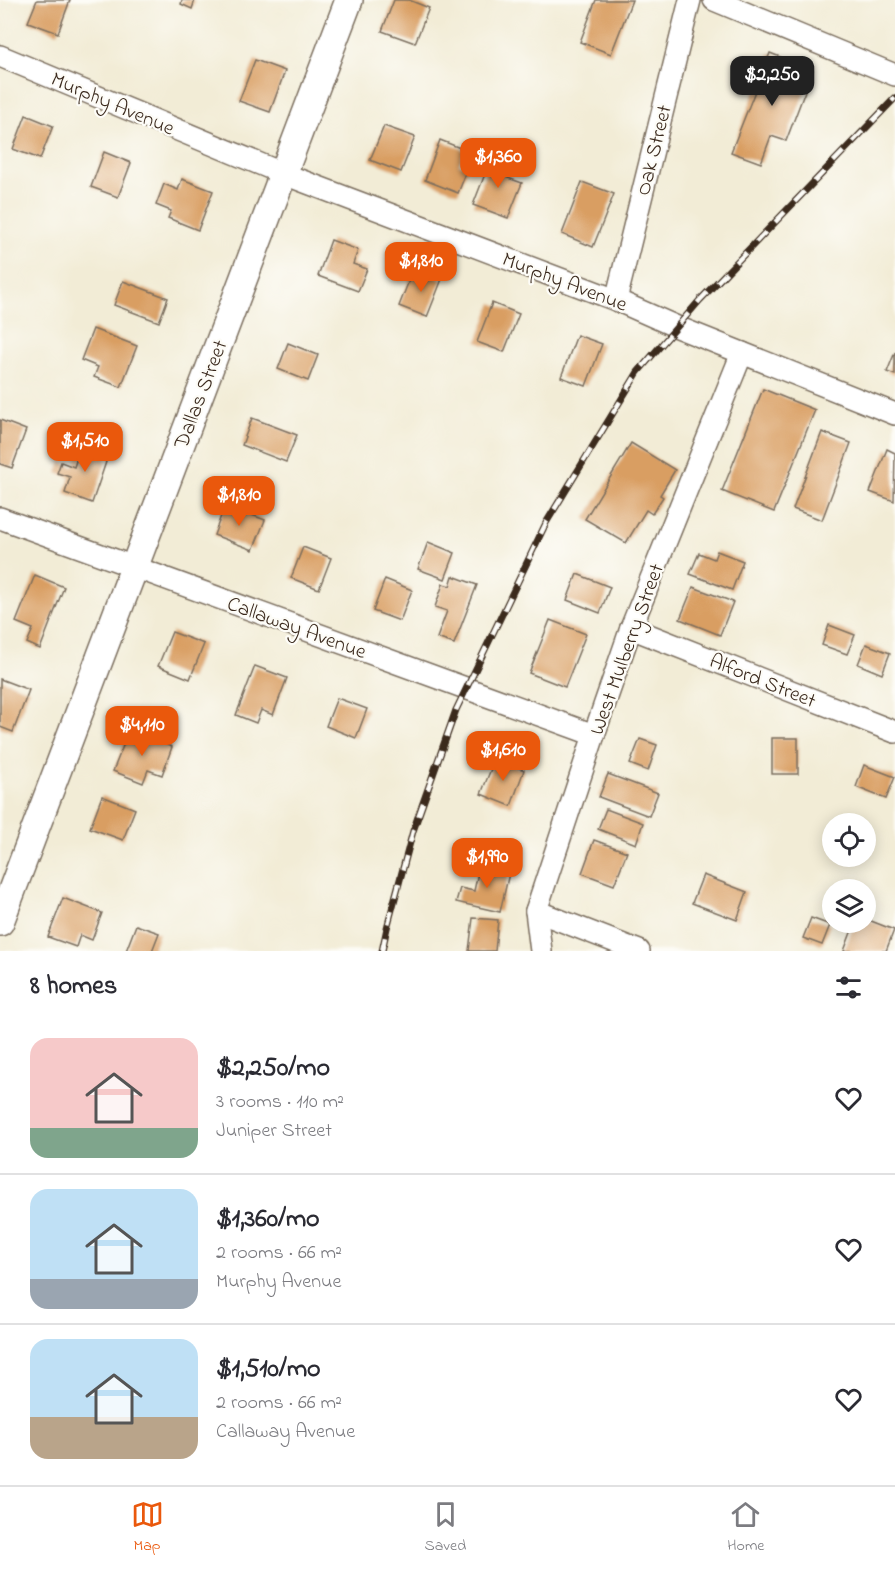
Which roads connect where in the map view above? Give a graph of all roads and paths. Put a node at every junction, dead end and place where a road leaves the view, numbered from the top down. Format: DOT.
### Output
graph roads {
  1 [pos="349,0"];
  2 [pos="690,0"];
  3 [pos="714,0"];
  4 [pos="0,56"];
  5 [pos="895,75"];
  6 [pos="284,174"];
  7 [pos="616,300"];
  8 [pos="742,353"];
  9 [pos="895,414"];
  10 [pos="0,518"];
  11 [pos="134,567"];
  12 [pos="631,628"];
  13 [pos="895,732"];
  14 [pos="594,735"];
  15 [pos="536,911"];
  16 [pos="0,922"];
  17 [pos="541,951"];
  18 [pos="639,951"];
  1 -- 6 [label="street, Dallas Street"];
  2 -- 7 [label="street, Oak Street"];
  3 -- 5 [label="street"];
  4 -- 6 [label="street, Murphy Avenue"];
  6 -- 7 [label="street, Murphy Avenue"];
  6 -- 11 [label="street, Dallas Street"];
  7 -- 8 [label="street, Murphy Avenue"];
  8 -- 9 [label="street, Murphy Avenue"];
  8 -- 12 [label="street, West Mulberry Street"];
  10 -- 11 [label="street, Callaway Avenue"];
  11 -- 14 [label="street, Callaway Avenue"];
  11 -- 16 [label="street, Dallas Street"];
  12 -- 13 [label="street, Alford Street"];
  12 -- 14 [label="street, West Mulberry Street"];
  14 -- 15 [label="street, West Mulberry Street"];
  15 -- 17 [label="street, West Mulberry Street"];
  15 -- 18 [label="street"];
}
